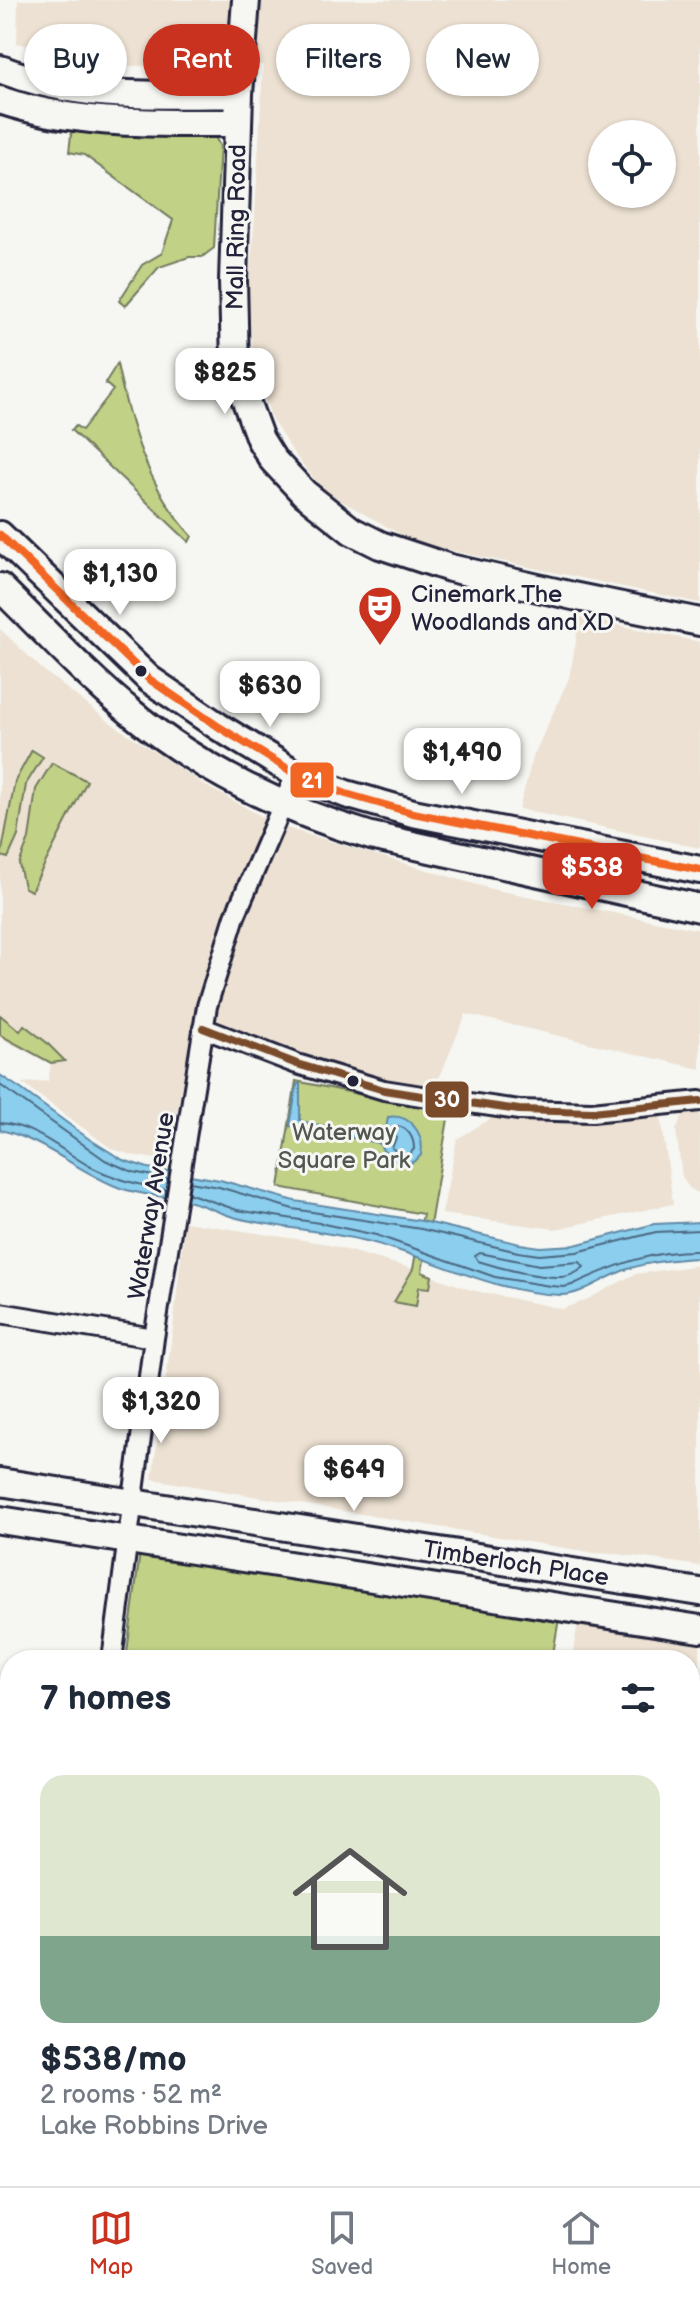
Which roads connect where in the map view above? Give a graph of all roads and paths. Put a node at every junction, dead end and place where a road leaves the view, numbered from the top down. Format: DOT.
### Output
graph roads {
  1 [pos="246,0"];
  2 [pos="244,24"];
  3 [pos="0,69"];
  4 [pos="143,96"];
  5 [pos="239,96"];
  6 [pos="0,100"];
  7 [pos="238,123"];
  8 [pos="0,535"];
  9 [pos="0,587"];
  10 [pos="700,622"];
  11 [pos="296,774"];
  12 [pos="284,804"];
  13 [pos="501,830"];
  14 [pos="495,864"];
  15 [pos="700,870"];
  16 [pos="700,908"];
  17 [pos="203,1028"];
  18 [pos="700,1101"];
  19 [pos="0,1313"];
  20 [pos="154,1338"];
  21 [pos="0,1482"];
  22 [pos="132,1504"];
  23 [pos="0,1520"];
  24 [pos="126,1540"];
  25 [pos="700,1592"];
  26 [pos="700,1629"];
  27 [pos="113,1650"];
  1 -- 2 [label="street, Mall Ring Road"];
  3 -- 4 [label="street"];
  5 -- 7 [label="street, Mall Ring Road"];
  6 -- 7 [label="street"];
  7 -- 10 [label="street, Mall Ring Road"];
  8 -- 11 [label="street"];
  9 -- 12 [label="street"];
  11 -- 12 [label="street, Waterway Avenue"];
  11 -- 13 [label="street"];
  12 -- 14 [label="street"];
  12 -- 17 [label="street, Waterway Avenue"];
  13 -- 14 [label="street"];
  13 -- 15 [label="street"];
  14 -- 16 [label="street"];
  17 -- 18 [label="street"];
  17 -- 20 [label="street, Waterway Avenue"];
  19 -- 20 [label="street"];
  20 -- 22 [label="street, Waterway Avenue"];
  21 -- 22 [label="street, Timberloch Place"];
  22 -- 24 [label="street, Waterway Avenue"];
  22 -- 25 [label="street, Timberloch Place"];
  23 -- 24 [label="street, Timberloch Place"];
  24 -- 26 [label="street, Timberloch Place"];
  24 -- 27 [label="street, Waterway Avenue"];
}
